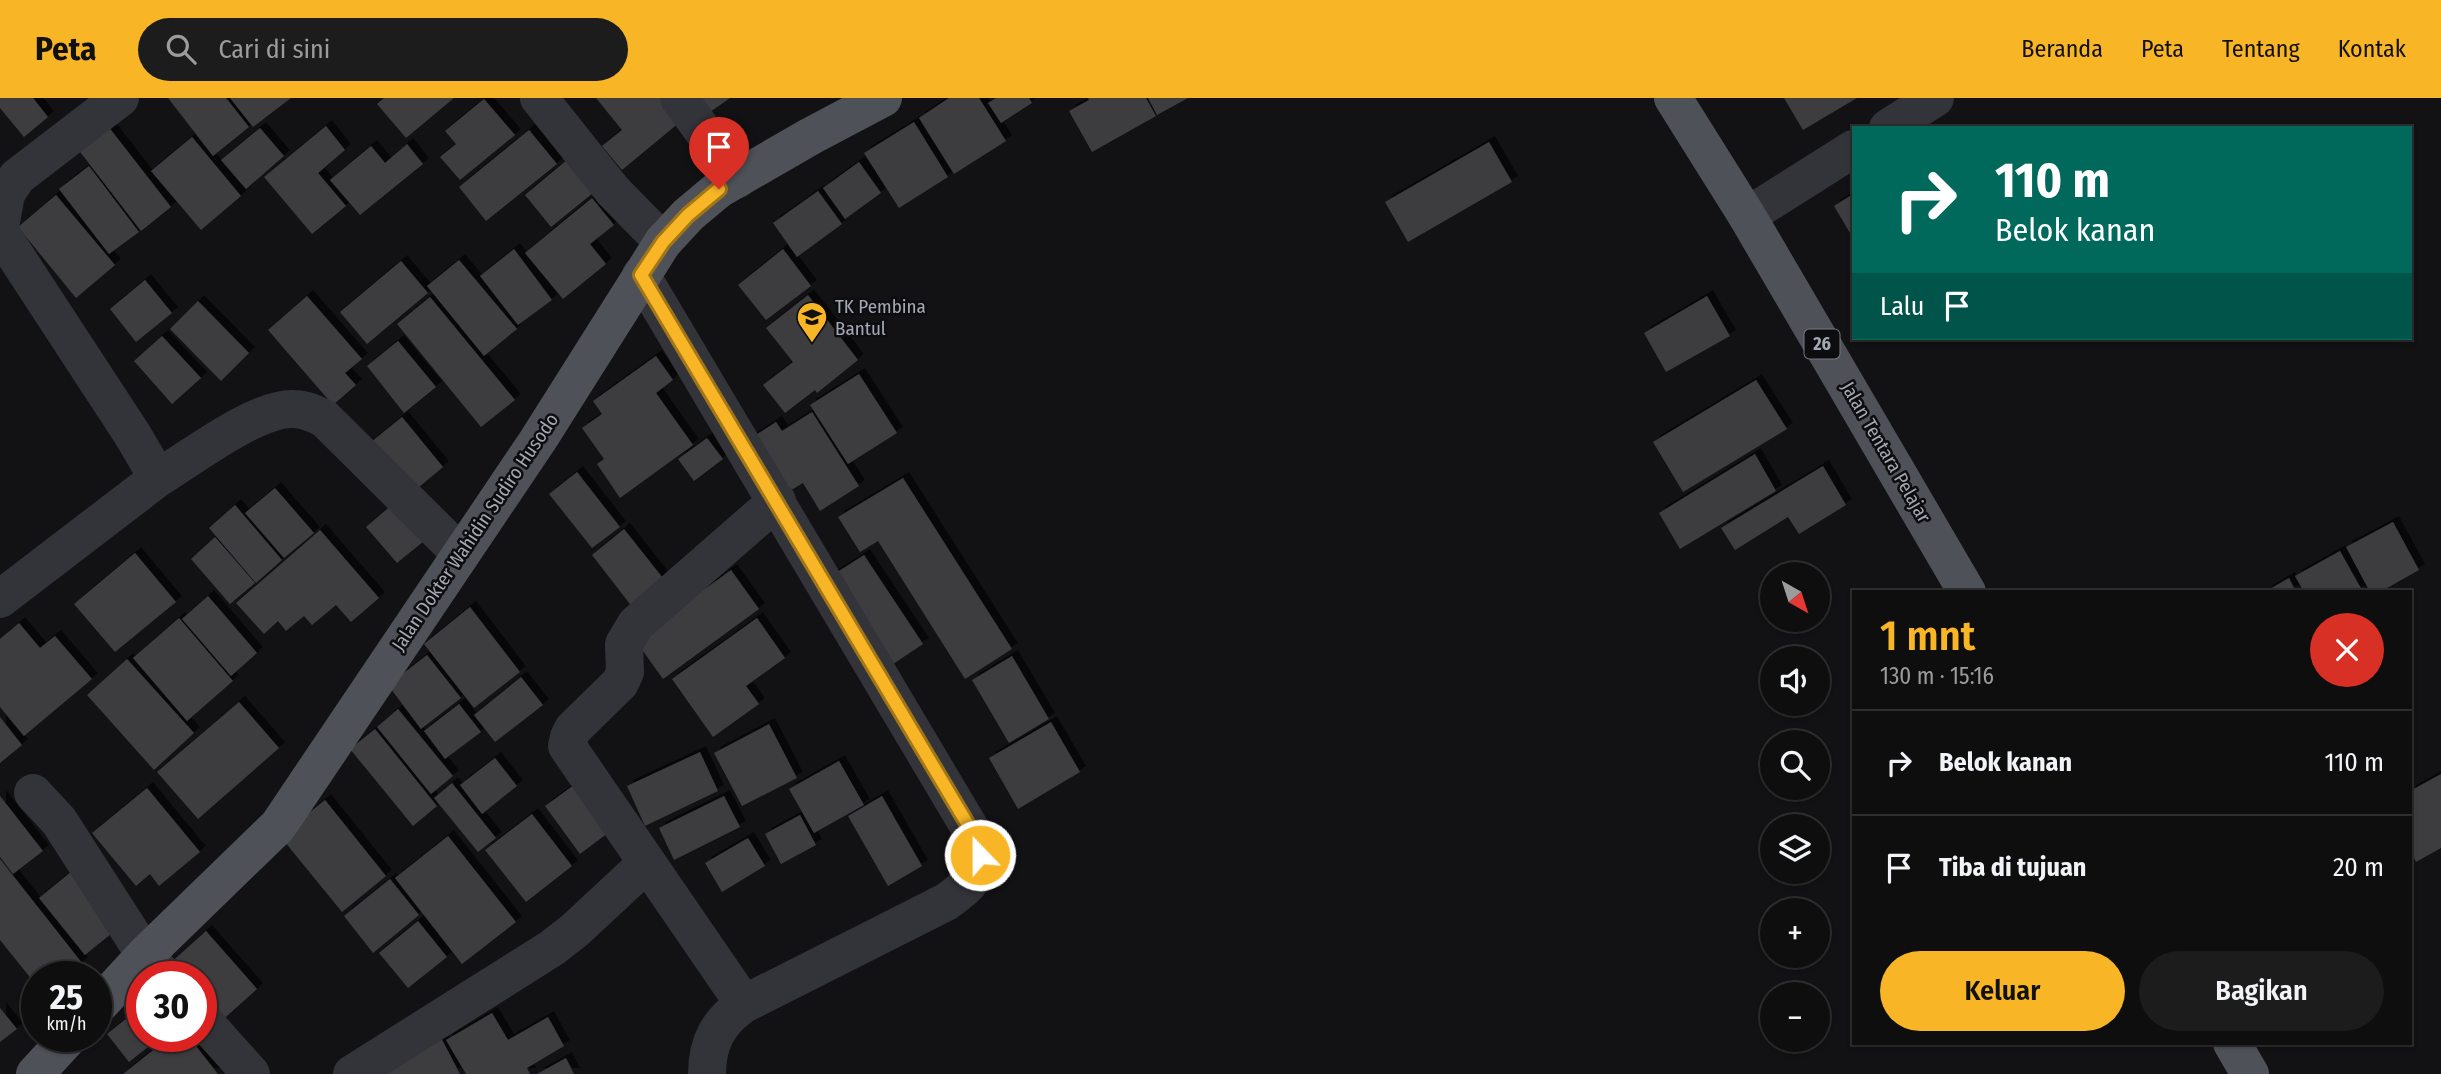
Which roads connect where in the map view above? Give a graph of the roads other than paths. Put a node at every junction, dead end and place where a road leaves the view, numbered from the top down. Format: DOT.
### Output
graph roads {
  1 [pos="120,98"];
  2 [pos="539,98"];
  3 [pos="679,98"];
  4 [pos="883,98"];
  5 [pos="1673,98"];
  6 [pos="1935,98"];
  7 [pos="1891,126"];
  8 [pos="1852,150"];
  9 [pos="738,179"];
  10 [pos="1747,216"];
  11 [pos="0,227"];
  12 [pos="0,232"];
  13 [pos="663,242"];
  14 [pos="641,275"];
  15 [pos="158,478"];
  16 [pos="777,501"];
  17 [pos="461,554"];
  18 [pos="1966,590"];
  19 [pos="0,599"];
  20 [pos="33,793"];
  21 [pos="647,863"];
  22 [pos="151,961"];
  23 [pos="158,961"];
  24 [pos="744,1004"];
  25 [pos="217,1036"];
  26 [pos="2233,1045"];
  27 [pos="55,1052"];
  28 [pos="35,1074"];
  29 [pos="251,1074"];
  30 [pos="352,1074"];
  31 [pos="707,1074"];
  32 [pos="2250,1074"];
  1 -- 11 [label="street"];
  2 -- 13 [label="street"];
  3 -- 9 [label="street"];
  4 -- 9 [label="main road, Jalan Dokter Wahidin Sudiro Husodo"];
  5 -- 10 [label="main road, Jalan Tentara Pelajar / 26"];
  6 -- 7 [label="street"];
  8 -- 10 [label="street"];
  9 -- 13 [label="main road, Jalan Dokter Wahidin Sudiro Husodo"];
  10 -- 18 [label="main road, Jalan Tentara Pelajar / 26"];
  12 -- 15 [label="street"];
  13 -- 14 [label="main road, Jalan Dokter Wahidin Sudiro Husodo"];
  14 -- 16 [label="street"];
  14 -- 17 [label="main road, Jalan Dokter Wahidin Sudiro Husodo"];
  15 -- 17 [label="street"];
  15 -- 19 [label="street"];
  16 -- 21 [label="street"];
  16 -- 24 [label="street"];
  17 -- 23 [label="main road, Jalan Dokter Wahidin Sudiro Husodo"];
  20 -- 22 [label="street"];
  21 -- 24 [label="street"];
  21 -- 30 [label="street"];
  24 -- 31 [label="street"];
  25 -- 29 [label="street"];
  26 -- 32 [label="main road"];
  27 -- 28 [label="main road"];
}
